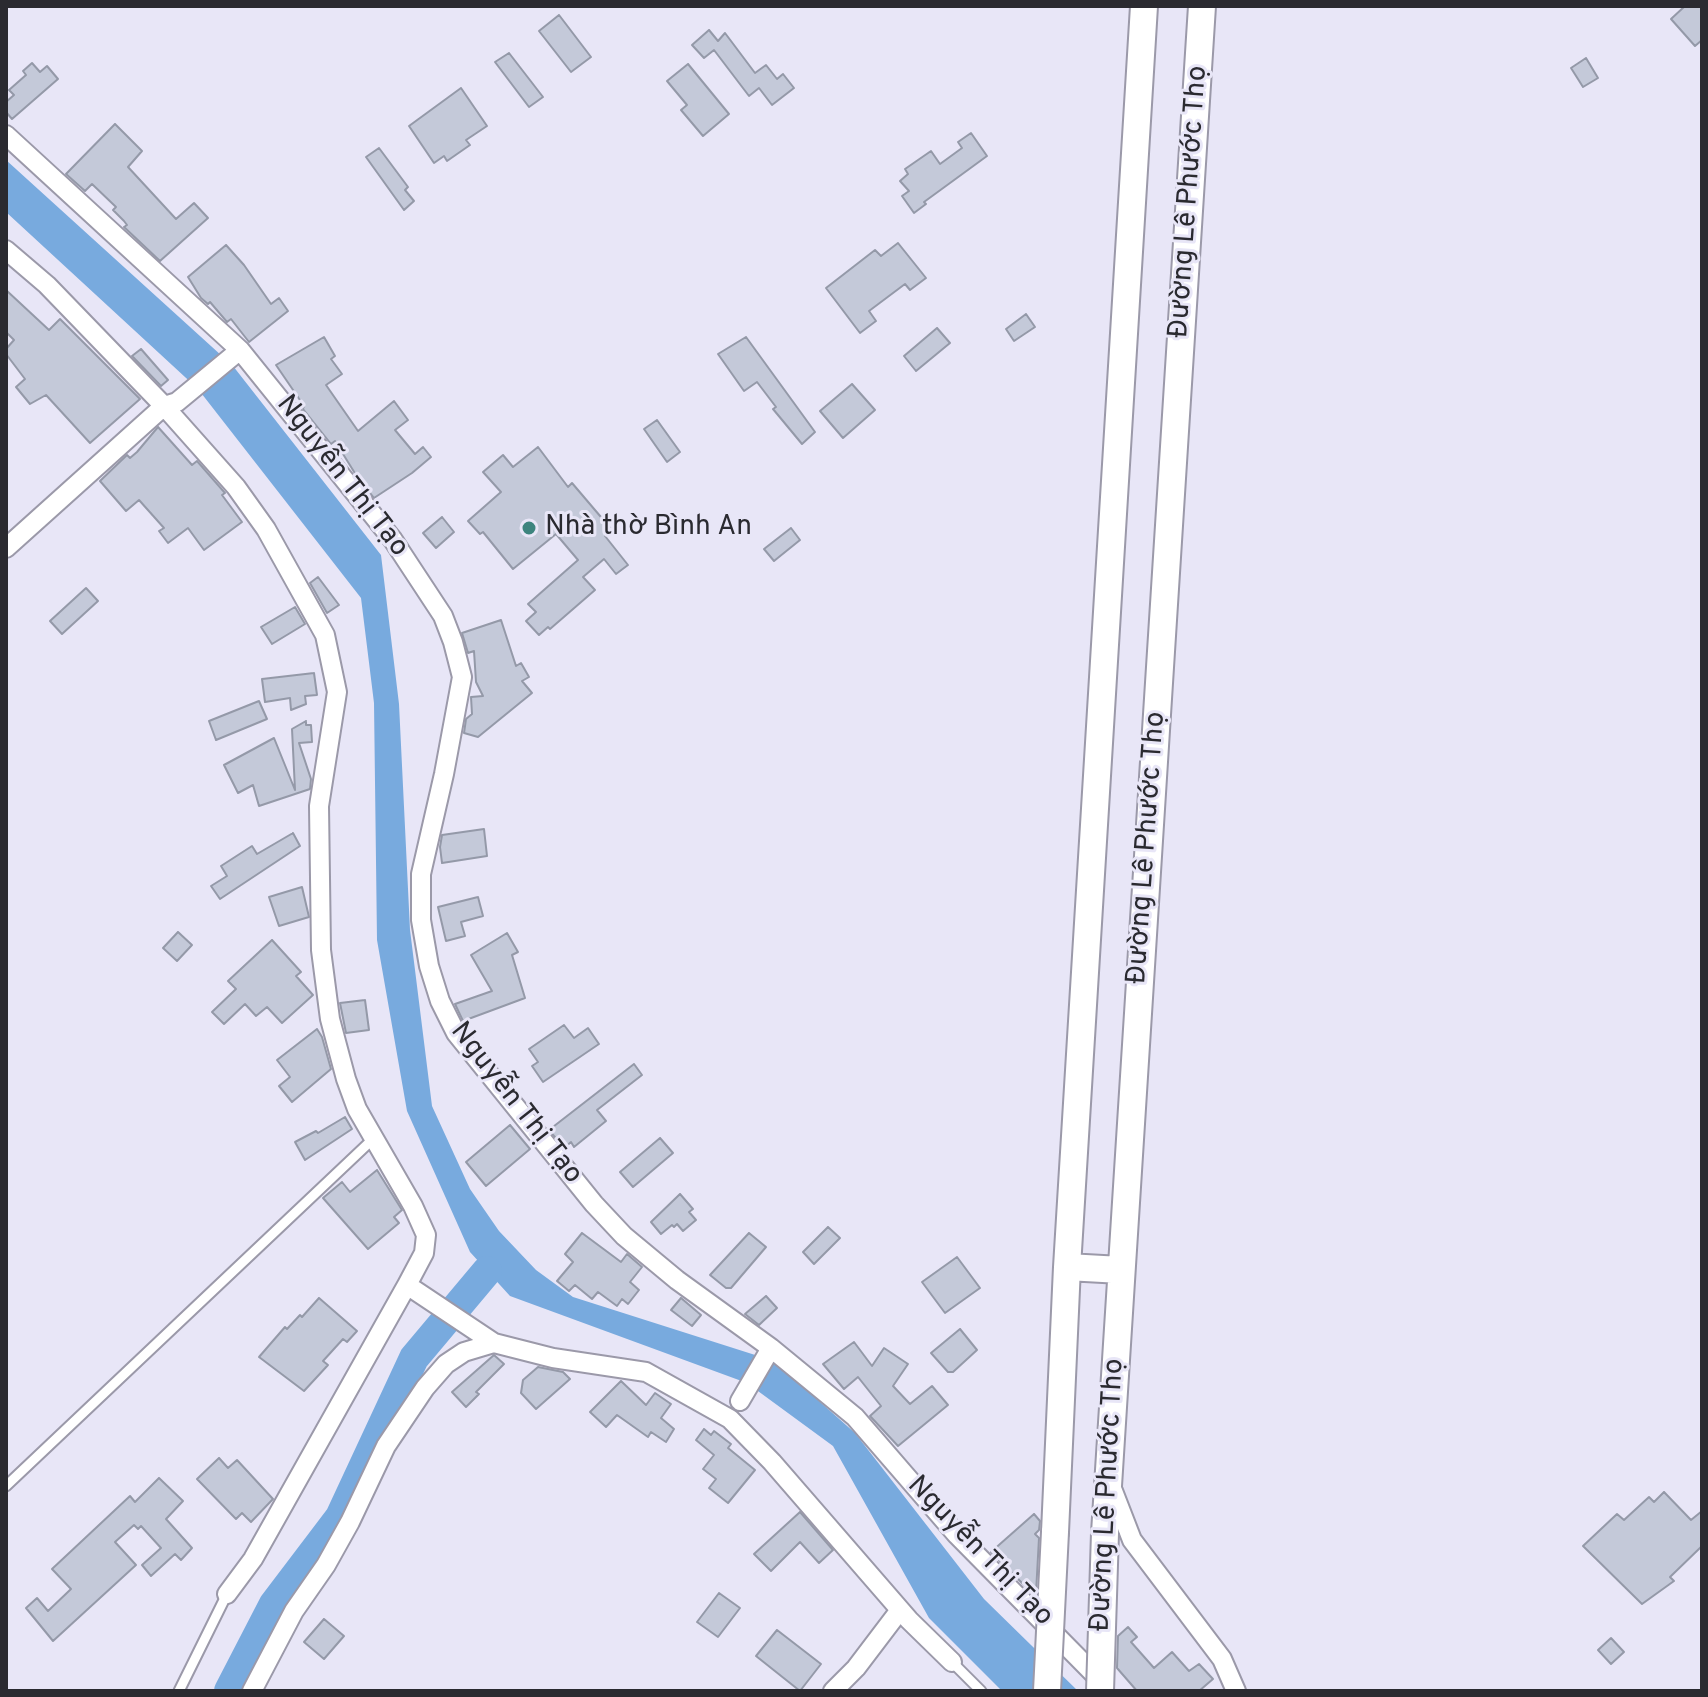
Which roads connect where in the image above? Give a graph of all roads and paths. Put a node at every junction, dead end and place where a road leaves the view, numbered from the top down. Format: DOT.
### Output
graph roads {
  1 [pos="1144,6"];
  2 [pos="1202,6"];
  3 [pos="6,135"];
  4 [pos="6,250"];
  5 [pos="234,354"];
  6 [pos="170,404"];
  7 [pos="6,548"];
  8 [pos="373,1139"];
  9 [pos="1067,1267"];
  10 [pos="1121,1270"];
  11 [pos="414,1289"];
  12 [pos="488,1339"];
  13 [pos="769,1350"];
  14 [pos="740,1401"];
  15 [pos="730,1419"];
  16 [pos="1108,1474"];
  17 [pos="6,1486"];
  18 [pos="227,1594"];
  19 [pos="900,1610"];
  20 [pos="952,1662"];
  21 [pos="179,1691"];
  22 [pos="252,1691"];
  23 [pos="833,1691"];
  24 [pos="981,1691"];
  25 [pos="1047,1691"];
  26 [pos="1100,1691"];
  27 [pos="1110,1691"];
  28 [pos="1236,1691"];
  1 -- 9 [label="street, Đường Lê Phước Thọ"];
  2 -- 10 [label="street, Đường Lê Phước Thọ"];
  3 -- 5 [label="street, Nguyễn Thị Tạo"];
  4 -- 6 [label="street"];
  5 -- 6 [label="street"];
  5 -- 13 [label="street, Nguyễn Thị Tạo"];
  6 -- 7 [label="street"];
  6 -- 8 [label="street"];
  8 -- 11 [label="street"];
  8 -- 17 [label="lane"];
  9 -- 10 [label="street"];
  9 -- 25 [label="street, Đường Lê Phước Thọ, bridge"];
  10 -- 16 [label="street, Đường Lê Phước Thọ"];
  11 -- 12 [label="street"];
  11 -- 18 [label="street"];
  12 -- 15 [label="street"];
  12 -- 22 [label="street"];
  13 -- 14 [label="street"];
  13 -- 27 [label="street, Nguyễn Thị Tạo"];
  14 -- 15 [label="lane"];
  15 -- 19 [label="street"];
  16 -- 26 [label="street, Đường Lê Phước Thọ, bridge"];
  16 -- 28 [label="street"];
  18 -- 21 [label="lane"];
  19 -- 20 [label="street"];
  19 -- 23 [label="street"];
  20 -- 24 [label="lane"];
}
